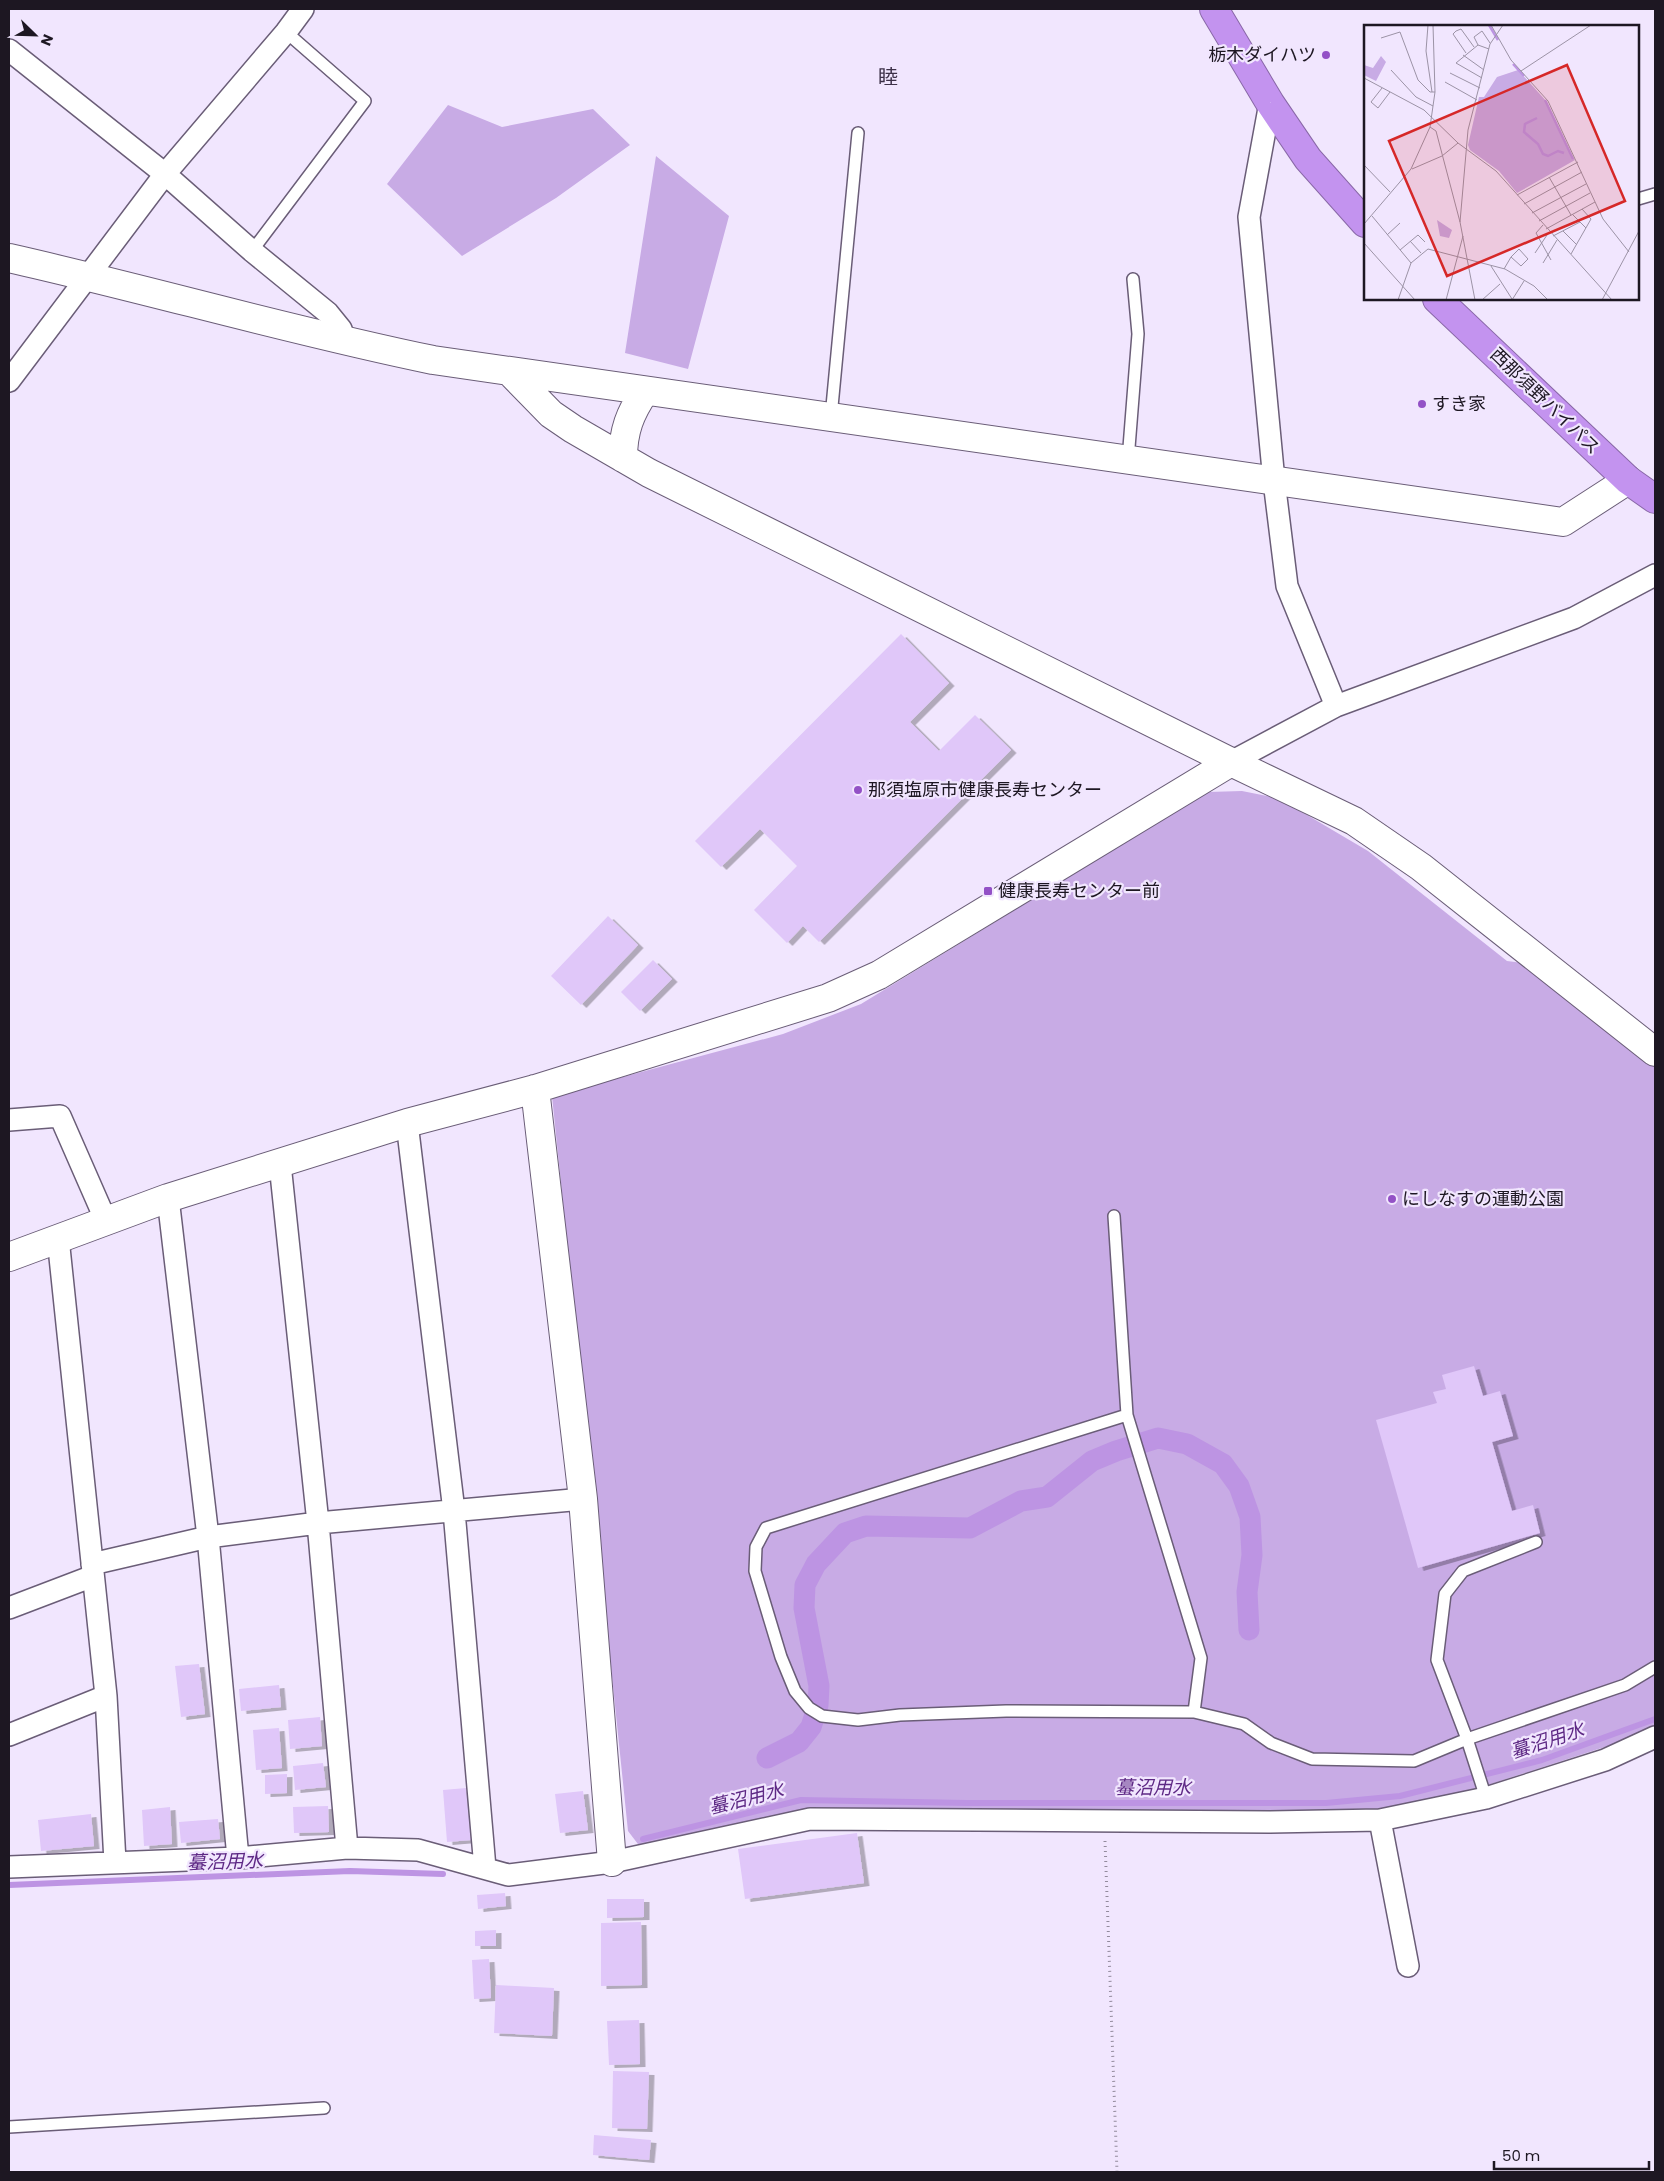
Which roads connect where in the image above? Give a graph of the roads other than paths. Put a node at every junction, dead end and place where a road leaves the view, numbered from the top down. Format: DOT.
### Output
graph roads {
  1 [pos="303,9"];
  2 [pos="1214,9"];
  3 [pos="286,32"];
  4 [pos="9,50"];
  5 [pos="1270,103"];
  6 [pos="858,133"];
  7 [pos="165,174"];
  8 [pos="1655,194"];
  9 [pos="1639,199"];
  10 [pos="1364,222"];
  11 [pos="252,251"];
  12 [pos="9,258"];
  13 [pos="86,276"];
  14 [pos="1133,279"];
  15 [pos="1438,300"];
  16 [pos="345,342"];
  17 [pos="510,372"];
  18 [pos="9,381"];
  19 [pos="645,391"];
  20 [pos="831,417"];
  21 [pos="623,458"];
  22 [pos="1128,460"];
  23 [pos="1274,480"];
  24 [pos="1628,480"];
  25 [pos="1655,499"];
  26 [pos="1655,575"];
  27 [pos="1336,706"];
  28 [pos="1231,762"];
  29 [pos="1655,1052"];
  30 [pos="534,1089"];
  31 [pos="9,1120"];
  32 [pos="407,1123"];
  33 [pos="280,1164"];
  34 [pos="168,1198"];
  35 [pos="1114,1216"];
  36 [pos="106,1221"];
  37 [pos="58,1238"];
  38 [pos="9,1257"];
  39 [pos="1126,1414"];
  40 [pos="583,1499"];
  41 [pos="454,1511"];
  42 [pos="318,1523"];
  43 [pos="208,1537"];
  44 [pos="1536,1542"];
  45 [pos="92,1570"];
  46 [pos="9,1608"];
  47 [pos="1655,1667"];
  48 [pos="106,1696"];
  49 [pos="1194,1712"];
  50 [pos="9,1735"];
  51 [pos="1655,1737"];
  52 [pos="1467,1739"];
  53 [pos="1486,1798"];
  54 [pos="1380,1820"];
  55 [pos="347,1848"];
  56 [pos="238,1858"];
  57 [pos="115,1862"];
  58 [pos="612,1862"];
  59 [pos="9,1867"];
  60 [pos="485,1868"];
  61 [pos="1408,1966"];
  62 [pos="324,2108"];
  63 [pos="9,2126"];
  1 -- 3 [label="street"];
  2 -- 5 [label="highway"];
  3 -- 7 [label="street"];
  3 -- 11 [label="lane"];
  4 -- 7 [label="street"];
  5 -- 10 [label="highway"];
  5 -- 23 [label="street"];
  6 -- 20 [label="lane"];
  7 -- 11 [label="street"];
  7 -- 13 [label="street"];
  8 -- 9 [label="lane"];
  11 -- 16 [label="street"];
  12 -- 13 [label="street"];
  13 -- 16 [label="street"];
  13 -- 18 [label="street"];
  14 -- 22 [label="lane"];
  15 -- 24 [label="highway, 西那須野バイパス"];
  16 -- 17 [label="street"];
  17 -- 19 [label="street"];
  17 -- 21 [label="street"];
  19 -- 20 [label="street"];
  19 -- 21 [label="street"];
  20 -- 22 [label="street"];
  21 -- 28 [label="street"];
  22 -- 23 [label="street"];
  23 -- 24 [label="street"];
  23 -- 27 [label="street"];
  24 -- 25 [label="highway, 西那須野バイパス"];
  26 -- 27 [label="street"];
  27 -- 28 [label="street"];
  28 -- 29 [label="street"];
  28 -- 30 [label="street"];
  30 -- 32 [label="street"];
  30 -- 40 [label="street"];
  31 -- 36 [label="street"];
  32 -- 33 [label="street"];
  32 -- 41 [label="street"];
  33 -- 34 [label="street"];
  33 -- 42 [label="street"];
  34 -- 36 [label="street"];
  34 -- 43 [label="street"];
  35 -- 39 [label="lane"];
  36 -- 37 [label="street"];
  37 -- 38 [label="street"];
  37 -- 45 [label="street"];
  39 -- 49 [label="lane"];
  39 -- 49 [label="lane"];
  40 -- 41 [label="street"];
  40 -- 58 [label="street"];
  41 -- 42 [label="street"];
  41 -- 60 [label="street"];
  42 -- 43 [label="street"];
  42 -- 55 [label="street"];
  43 -- 45 [label="street"];
  43 -- 56 [label="street"];
  44 -- 52 [label="lane"];
  45 -- 46 [label="street"];
  45 -- 48 [label="street"];
  47 -- 52 [label="lane"];
  48 -- 50 [label="street"];
  48 -- 57 [label="street"];
  49 -- 52 [label="lane"];
  51 -- 53 [label="street"];
  52 -- 53 [label="lane"];
  53 -- 54 [label="street"];
  54 -- 58 [label="street"];
  54 -- 61 [label="street"];
  55 -- 56 [label="street"];
  55 -- 60 [label="street"];
  56 -- 57 [label="street"];
  57 -- 59 [label="street"];
  58 -- 60 [label="street"];
  62 -- 63 [label="lane"];
}
